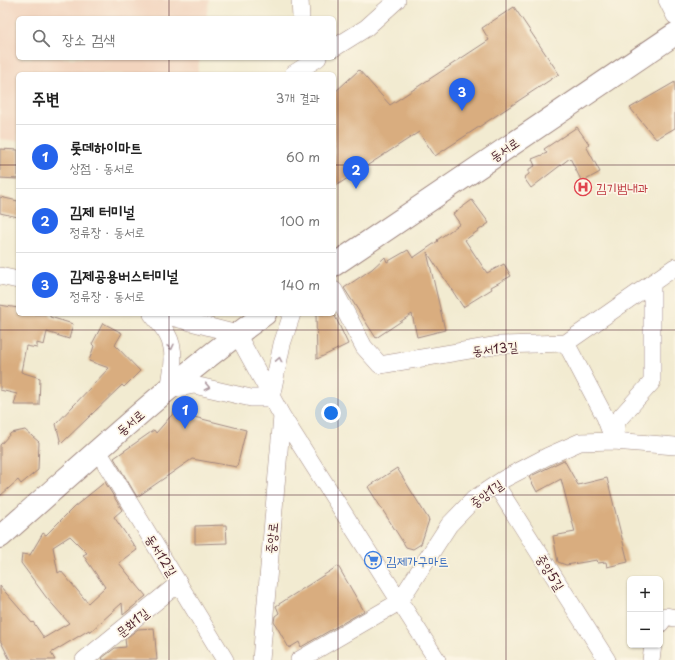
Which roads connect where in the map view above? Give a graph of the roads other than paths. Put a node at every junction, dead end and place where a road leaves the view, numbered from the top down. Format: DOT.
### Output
graph roads {
  1 [pos="300,0"];
  2 [pos="397,0"];
  3 [pos="667,0"];
  4 [pos="301,16"];
  5 [pos="675,16"];
  6 [pos="675,34"];
  7 [pos="336,47"];
  8 [pos="314,60"];
  9 [pos="299,67"];
  10 [pos="336,264"];
  11 [pos="675,267"];
  12 [pos="0,276"];
  13 [pos="16,280"];
  14 [pos="652,284"];
  15 [pos="336,294"];
  16 [pos="154,316"];
  17 [pos="168,316"];
  18 [pos="262,316"];
  19 [pos="291,316"];
  20 [pos="237,334"];
  21 [pos="566,343"];
  22 [pos="169,390"];
  23 [pos="271,398"];
  24 [pos="282,416"];
  25 [pos="614,441"];
  26 [pos="675,447"];
  27 [pos="98,451"];
  28 [pos="496,485"];
  29 [pos="0,537"];
  30 [pos="179,583"];
  31 [pos="399,602"];
  32 [pos="675,618"];
  33 [pos="663,620"];
  34 [pos="653,648"];
  35 [pos="84,660"];
  36 [pos="225,660"];
  37 [pos="261,660"];
  38 [pos="299,660"];
  39 [pos="437,660"];
  40 [pos="607,660"];
  41 [pos="651,660"];
  1 -- 4 [label="street"];
  2 -- 7 [label="street"];
  3 -- 5 [label="street"];
  6 -- 10 [label="main road, 동서로"];
  8 -- 9 [label="street"];
  11 -- 14 [label="street"];
  12 -- 13 [label="street"];
  14 -- 21 [label="street"];
  14 -- 25 [label="street"];
  15 -- 21 [label="street, 동서13길"];
  16 -- 22 [label="street, one-way"];
  17 -- 20 [label="street"];
  18 -- 20 [label="main road, 동서로"];
  23 -- 19 [label="street, one-way"];
  20 -- 22 [label="main road, 동서로"];
  20 -- 23 [label="street"];
  21 -- 25 [label="street"];
  22 -- 23 [label="street, one-way"];
  22 -- 27 [label="main road, 동서로"];
  23 -- 24 [label="street"];
  24 -- 31 [label="street"];
  24 -- 37 [label="street, 중앙로"];
  25 -- 26 [label="street, 중앙1길"];
  25 -- 28 [label="street, 중앙1길"];
  27 -- 29 [label="main road, 동서로"];
  27 -- 30 [label="street, 동서12길"];
  28 -- 31 [label="street, 중앙1길"];
  28 -- 40 [label="street, 중앙5길"];
  30 -- 35 [label="street, 문화1길"];
  30 -- 36 [label="street, 동서12길"];
  31 -- 38 [label="street"];
  31 -- 39 [label="street"];
  32 -- 33 [label="street"];
  34 -- 41 [label="street"];
}
